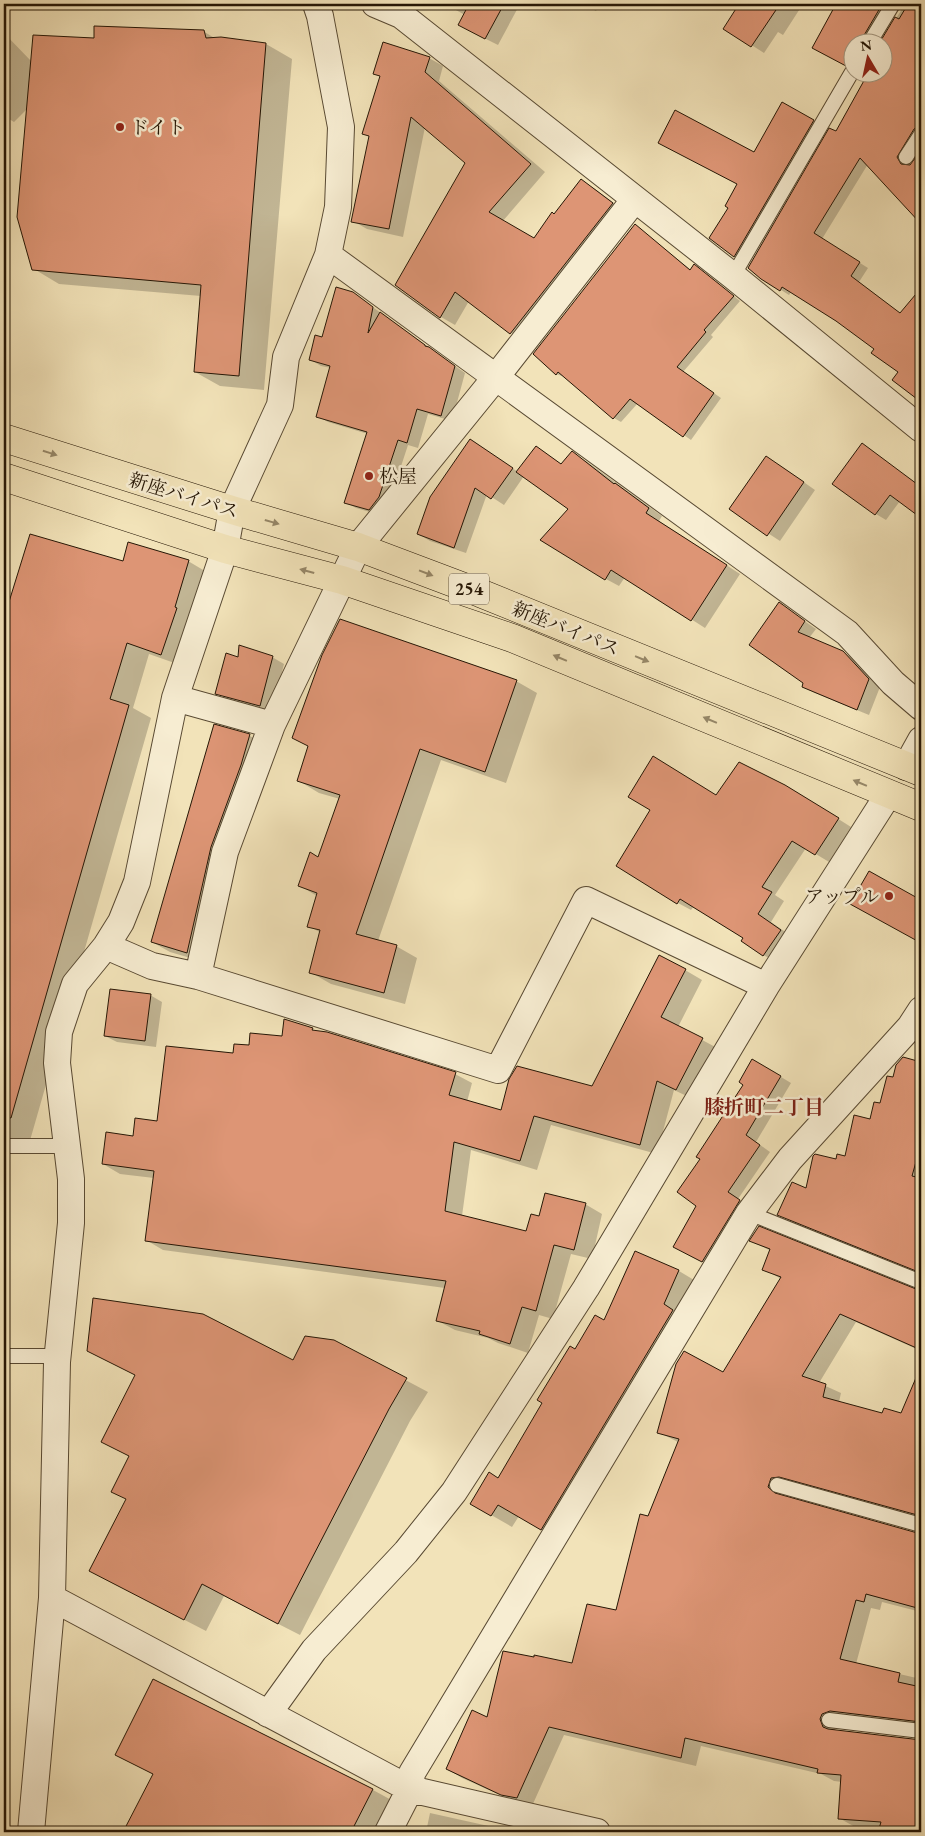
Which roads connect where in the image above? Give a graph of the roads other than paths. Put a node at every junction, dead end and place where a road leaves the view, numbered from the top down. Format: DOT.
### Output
graph roads {
  1 [pos="316,4"];
  2 [pos="375,4"];
  3 [pos="893,4"];
  4 [pos="876,32"];
  5 [pos="846,82"];
  6 [pos="921,134"];
  7 [pos="906,157"];
  8 [pos="635,199"];
  9 [pos="328,255"];
  10 [pos="733,276"];
  11 [pos="496,377"];
  12 [pos="921,429"];
  13 [pos="4,438"];
  14 [pos="4,477"];
  15 [pos="232,510"];
  16 [pos="358,547"];
  17 [pos="226,549"];
  18 [pos="342,580"];
  19 [pos="175,698"];
  20 [pos="921,707"];
  21 [pos="272,725"];
  22 [pos="921,740"];
  23 [pos="914,769"];
  24 [pos="888,795"];
  25 [pos="921,807"];
  26 [pos="106,946"];
  27 [pos="198,976"];
  28 [pos="766,986"];
  29 [pos="921,1010"];
  30 [pos="4,1146"];
  31 [pos="67,1146"];
  32 [pos="748,1213"];
  33 [pos="921,1282"];
  34 [pos="4,1356"];
  35 [pos="58,1356"];
  36 [pos="778,1485"];
  37 [pos="921,1525"];
  38 [pos="52,1598"];
  39 [pos="268,1714"];
  40 [pos="829,1720"];
  41 [pos="921,1731"];
  42 [pos="410,1789"];
  43 [pos="31,1832"];
  44 [pos="388,1832"];
  45 [pos="597,1832"];
  1 -- 9 [label="street"];
  2 -- 8 [label="street"];
  3 -- 4 [label="lane"];
  5 -- 10 [label="lane"];
  6 -- 7 [label="lane"];
  8 -- 10 [label="street"];
  8 -- 11 [label="street"];
  9 -- 11 [label="street"];
  9 -- 15 [label="street"];
  10 -- 12 [label="street"];
  11 -- 16 [label="street"];
  11 -- 20 [label="street"];
  13 -- 15 [label="highway, 新座バイパス / 254, one-way"];
  14 -- 17 [label="highway, 新座バイパス / 254"];
  15 -- 16 [label="highway, 新座バイパス / 254, one-way"];
  15 -- 17 [label="street"];
  16 -- 18 [label="street"];
  16 -- 23 [label="highway, 新座バイパス / 254, one-way"];
  18 -- 17 [label="highway, 新座バイパス / 254, one-way"];
  17 -- 19 [label="street"];
  18 -- 21 [label="street"];
  24 -- 18 [label="highway, 新座バイパス / 254, one-way"];
  19 -- 21 [label="street"];
  19 -- 26 [label="street"];
  21 -- 27 [label="street"];
  22 -- 23 [label="street"];
  24 -- 25 [label="highway, 新座バイパス / 254"];
  24 -- 28 [label="street"];
  26 -- 27 [label="street"];
  26 -- 31 [label="street"];
  27 -- 28 [label="street"];
  28 -- 39 [label="street"];
  29 -- 32 [label="street"];
  30 -- 31 [label="lane"];
  31 -- 35 [label="street"];
  32 -- 33 [label="lane"];
  32 -- 42 [label="street"];
  34 -- 35 [label="lane"];
  35 -- 38 [label="street"];
  36 -- 37 [label="lane"];
  38 -- 39 [label="street"];
  38 -- 43 [label="street"];
  39 -- 42 [label="street"];
  40 -- 41 [label="lane"];
  42 -- 44 [label="street"];
  42 -- 45 [label="street"];
}
